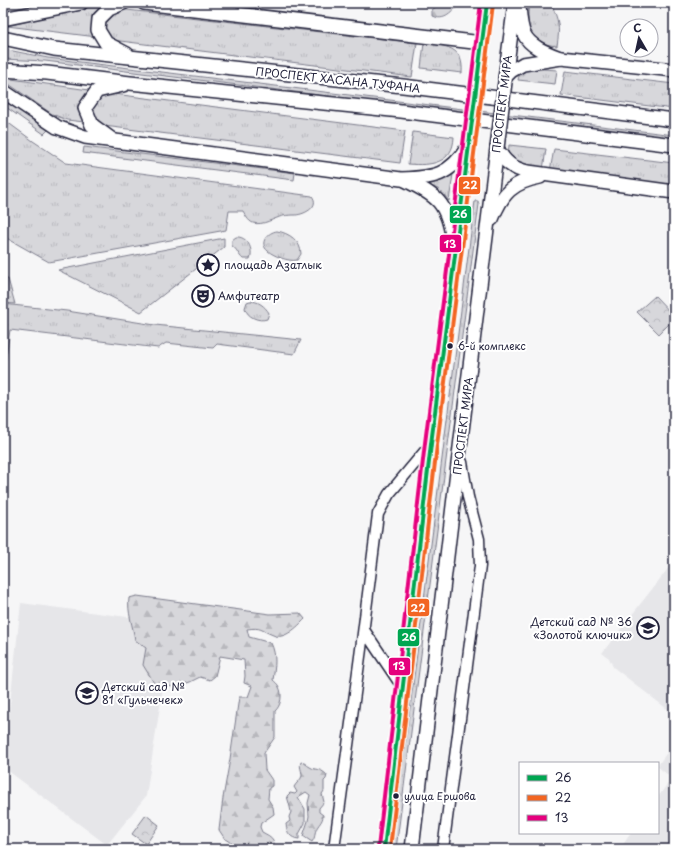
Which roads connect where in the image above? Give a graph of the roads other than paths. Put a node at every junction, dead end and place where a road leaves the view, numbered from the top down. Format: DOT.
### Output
graph roads {
  1 [pos="81,3"];
  2 [pos="123,3"];
  3 [pos="144,3"];
  4 [pos="487,3"];
  5 [pos="515,3"];
  6 [pos="518,3"];
  7 [pos="3,19"];
  8 [pos="3,38"];
  9 [pos="482,43"];
  10 [pos="134,57"];
  11 [pos="561,58"];
  12 [pos="3,70"];
  13 [pos="674,70"];
  14 [pos="505,79"];
  15 [pos="130,83"];
  16 [pos="3,91"];
  17 [pos="674,120"];
  18 [pos="116,142"];
  19 [pos="674,145"];
  20 [pos="469,146"];
  21 [pos="497,148"];
  22 [pos="546,176"];
  23 [pos="401,178"];
  24 [pos="674,192"];
  25 [pos="488,228"];
  26 [pos="456,254"];
  27 [pos="461,439"];
  28 [pos="431,444"];
  29 [pos="364,630"];
  30 [pos="403,688"];
  31 [pos="334,849"];
  32 [pos="384,849"];
  33 [pos="412,849"];
  34 [pos="443,849"];
  1 -- 7 [label="main road"];
  2 -- 10 [label="main road"];
  3 -- 9 [label="main road"];
  4 -- 9 [label="main road"];
  5 -- 14 [label="main road, ПРОСПЕКТ МИРА"];
  6 -- 11 [label="main road"];
  8 -- 10 [label="main road, ПРОСПЕКТ ХАСАНА ТУФАНА"];
  9 -- 20 [label="main road, bridge"];
  10 -- 17 [label="main road, ПРОСПЕКТ ХАСАНА ТУФАНА"];
  11 -- 13 [label="main road"];
  11 -- 14 [label="main road"];
  12 -- 15 [label="main road"];
  14 -- 21 [label="main road, ПРОСПЕКТ МИРА, bridge"];
  15 -- 18 [label="main road"];
  15 -- 19 [label="main road"];
  16 -- 18 [label="main road"];
  18 -- 23 [label="main road"];
  20 -- 23 [label="main road"];
  20 -- 26 [label="main road"];
  21 -- 22 [label="main road"];
  21 -- 25 [label="main road, ПРОСПЕКТ МИРА"];
  22 -- 24 [label="main road"];
  22 -- 25 [label="main road"];
  23 -- 26 [label="main road"];
  25 -- 27 [label="main road, ПРОСПЕКТ МИРА"];
  26 -- 28 [label="main road"];
  27 -- 33 [label="main road, ПРОСПЕКТ МИРА"];
  27 -- 34 [label="street"];
  28 -- 29 [label="street"];
  28 -- 30 [label="main road"];
  29 -- 30 [label="street"];
  29 -- 31 [label="street"];
  30 -- 32 [label="main road"];
}
